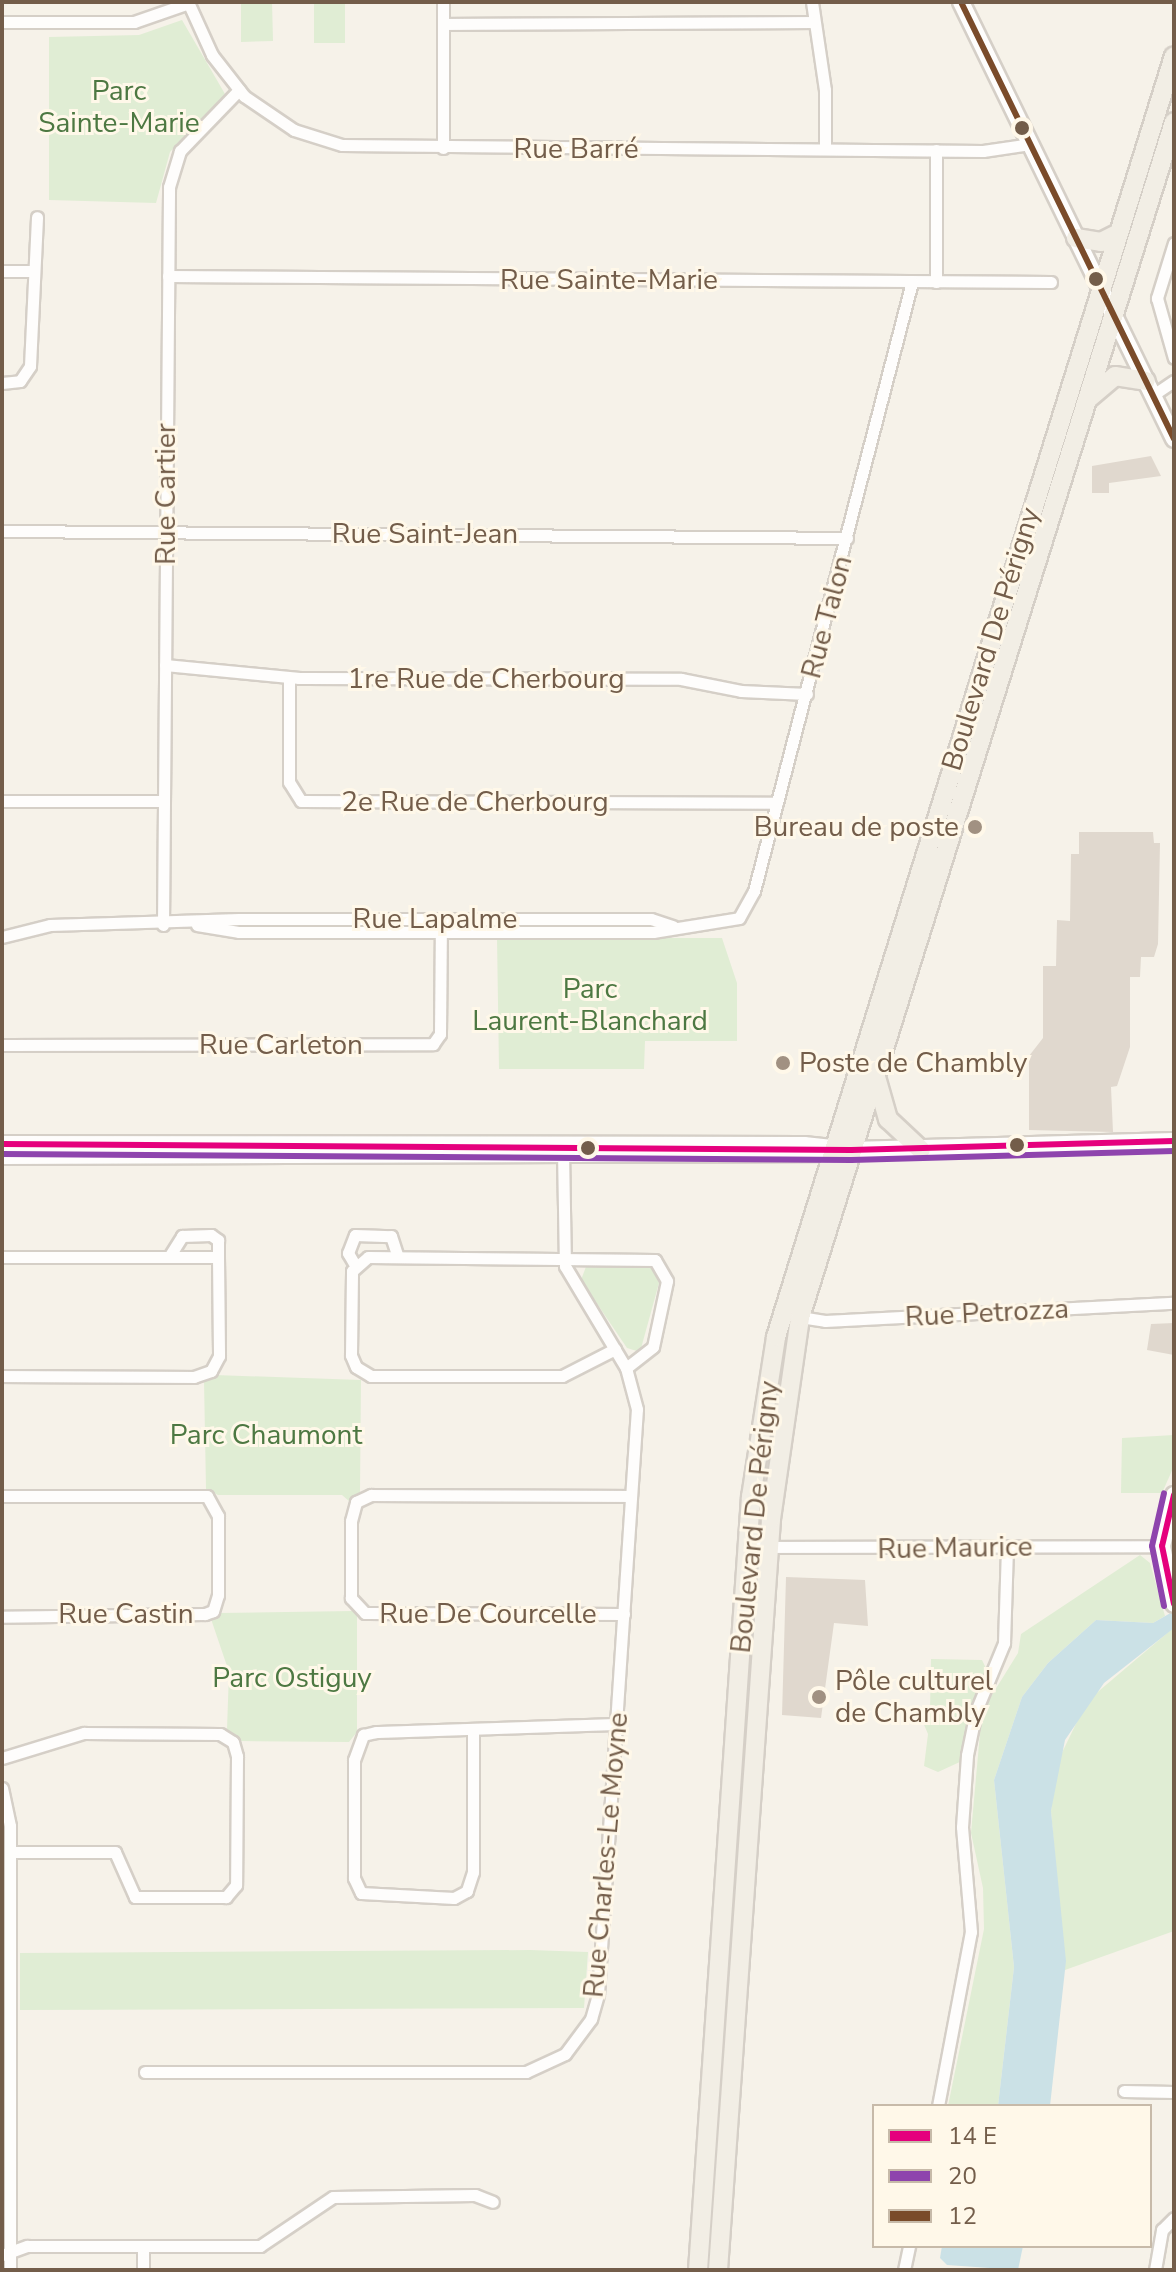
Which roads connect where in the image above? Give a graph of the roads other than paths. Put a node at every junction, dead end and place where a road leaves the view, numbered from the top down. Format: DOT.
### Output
graph roads {
  1 [pos="188,2"];
  2 [pos="443,2"];
  3 [pos="812,2"];
  4 [pos="961,2"];
  5 [pos="2,22"];
  6 [pos="812,22"];
  7 [pos="443,24"];
  8 [pos="1174,56"];
  9 [pos="239,90"];
  10 [pos="1174,122"];
  11 [pos="1031,144"];
  12 [pos="443,148"];
  13 [pos="825,149"];
  14 [pos="936,150"];
  15 [pos="37,217"];
  16 [pos="1119,233"];
  17 [pos="1076,238"];
  18 [pos="1174,243"];
  19 [pos="2,271"];
  20 [pos="30,271"];
  21 [pos="168,276"];
  22 [pos="912,282"];
  23 [pos="936,282"];
  24 [pos="1051,282"];
  25 [pos="1101,289"];
  26 [pos="1114,314"];
  27 [pos="1174,358"];
  28 [pos="1174,381"];
  29 [pos="2,383"];
  30 [pos="1150,388"];
  31 [pos="1087,400"];
  32 [pos="1174,439"];
  33 [pos="2,531"];
  34 [pos="166,532"];
  35 [pos="847,538"];
  36 [pos="165,665"];
  37 [pos="289,678"];
  38 [pos="807,694"];
  39 [pos="2,801"];
  40 [pos="164,801"];
  41 [pos="777,803"];
  42 [pos="441,919"];
  43 [pos="163,925"];
  44 [pos="197,925"];
  45 [pos="673,926"];
  46 [pos="710,926"];
  47 [pos="440,932"];
  48 [pos="2,937"];
  49 [pos="2,1045"];
  50 [pos="876,1073"];
  51 [pos="1174,1141"];
  52 [pos="2,1144"];
  53 [pos="563,1150"];
  54 [pos="851,1150"];
  55 [pos="921,1150"];
  56 [pos="829,1151"];
  57 [pos="2,1156"];
  58 [pos="2,1257"];
  59 [pos="169,1257"];
  60 [pos="218,1257"];
  61 [pos="398,1257"];
  62 [pos="563,1257"];
  63 [pos="355,1265"];
  64 [pos="1174,1303"];
  65 [pos="800,1317"];
  66 [pos="615,1349"];
  67 [pos="626,1368"];
  68 [pos="2,1376"];
  69 [pos="1174,1495"];
  70 [pos="2,1496"];
  71 [pos="631,1496"];
  72 [pos="1162,1546"];
  73 [pos="748,1547"];
  74 [pos="1007,1547"];
  75 [pos="768,1549"];
  76 [pos="1172,1598"];
  77 [pos="624,1614"];
  78 [pos="2,1617"];
  79 [pos="617,1724"];
  80 [pos="473,1729"];
  81 [pos="2,1758"];
  82 [pos="2,1788"];
  83 [pos="10,1852"];
  84 [pos="6,2072"];
  85 [pos="145,2072"];
  86 [pos="1124,2091"];
  87 [pos="1174,2092"];
  88 [pos="938,2104"];
  89 [pos="493,2202"];
  90 [pos="1174,2218"];
  91 [pos="143,2247"];
  92 [pos="909,2248"];
  93 [pos="6,2254"];
  94 [pos="10,2270"];
  95 [pos="143,2270"];
  96 [pos="698,2270"];
  97 [pos="718,2270"];
  98 [pos="904,2270"];
  99 [pos="1155,2270"];
  1 -- 5 [label="street"];
  1 -- 9 [label="street, Rue Barré"];
  2 -- 7 [label="street"];
  3 -- 6 [label="street"];
  4 -- 11 [label="main road"];
  6 -- 7 [label="street"];
  6 -- 13 [label="street"];
  7 -- 12 [label="street"];
  8 -- 16 [label="main road, Boulevard De Périgny"];
  9 -- 12 [label="street, Rue Barré"];
  9 -- 21 [label="street, Rue Cartier"];
  10 -- 26 [label="main road, Boulevard De Périgny"];
  11 -- 14 [label="street, Rue Barré"];
  11 -- 17 [label="main road"];
  12 -- 13 [label="street, Rue Barré"];
  13 -- 14 [label="street, Rue Barré"];
  14 -- 23 [label="street"];
  15 -- 20 [label="street"];
  16 -- 17 [label="main road"];
  16 -- 25 [label="main road, Boulevard De Périgny"];
  17 -- 25 [label="main road"];
  18 -- 27 [label="street"];
  19 -- 20 [label="street"];
  20 -- 29 [label="street"];
  21 -- 22 [label="street, Rue Sainte-Marie"];
  21 -- 34 [label="street, Rue Cartier"];
  22 -- 23 [label="street, Rue Sainte-Marie"];
  22 -- 35 [label="street, Rue Talon"];
  23 -- 24 [label="street, Rue Sainte-Marie"];
  25 -- 26 [label="main road"];
  25 -- 56 [label="main road, Boulevard De Périgny"];
  26 -- 30 [label="main road"];
  26 -- 31 [label="main road, Boulevard De Périgny"];
  28 -- 30 [label="street"];
  30 -- 31 [label="main road"];
  30 -- 32 [label="main road"];
  31 -- 50 [label="main road, Boulevard De Périgny"];
  33 -- 34 [label="street, Rue Saint-Jean"];
  34 -- 35 [label="street, Rue Saint-Jean"];
  34 -- 36 [label="street, Rue Cartier"];
  35 -- 38 [label="street, Rue Talon"];
  36 -- 37 [label="street, 1re Rue de Cherbourg"];
  36 -- 40 [label="street, Rue Cartier"];
  37 -- 38 [label="street, 1re Rue de Cherbourg"];
  37 -- 41 [label="street, 2e Rue de Cherbourg"];
  38 -- 41 [label="street, Rue Talon"];
  39 -- 40 [label="street"];
  40 -- 43 [label="street, Rue Cartier"];
  41 -- 46 [label="street, Rue Talon"];
  42 -- 44 [label="street, Rue Lapalme"];
  42 -- 45 [label="street, Rue Lapalme"];
  42 -- 47 [label="street, Rue Carleton"];
  43 -- 44 [label="street, Rue Lapalme"];
  43 -- 48 [label="street, Rue Lapalme"];
  44 -- 47 [label="street, Rue Lapalme"];
  45 -- 46 [label="street, Rue Lapalme"];
  45 -- 47 [label="street, Rue Lapalme"];
  47 -- 49 [label="street, Rue Carleton"];
  50 -- 54 [label="main road, Boulevard De Périgny"];
  50 -- 55 [label="main road"];
  51 -- 55 [label="main road"];
  52 -- 53 [label="main road"];
  53 -- 56 [label="main road"];
  53 -- 57 [label="main road"];
  53 -- 62 [label="street, Rue Charles-Le Moyne"];
  54 -- 55 [label="main road"];
  54 -- 56 [label="main road"];
  54 -- 65 [label="main road, Boulevard De Périgny"];
  56 -- 73 [label="main road, Boulevard De Périgny"];
  58 -- 59 [label="street"];
  59 -- 60 [label="street"];
  59 -- 60 [label="street"];
  60 -- 68 [label="street"];
  61 -- 62 [label="street"];
  61 -- 63 [label="street"];
  61 -- 63 [label="street"];
  62 -- 66 [label="street, Rue Charles-Le Moyne"];
  62 -- 67 [label="street"];
  63 -- 66 [label="street"];
  64 -- 65 [label="street, Rue Petrozza"];
  65 -- 75 [label="main road, Boulevard De Périgny"];
  66 -- 67 [label="street, Rue Charles-Le Moyne"];
  67 -- 71 [label="street, Rue Charles-Le Moyne"];
  69 -- 72 [label="main road"];
  70 -- 78 [label="street, Rue Castin"];
  71 -- 77 [label="street, Rue Charles-Le Moyne"];
  71 -- 77 [label="street, Rue De Courcelle"];
  72 -- 74 [label="street, Rue Maurice"];
  72 -- 76 [label="main road"];
  73 -- 75 [label="street, Rue Maurice"];
  73 -- 96 [label="main road, Boulevard De Périgny"];
  74 -- 75 [label="street, Rue Maurice"];
  74 -- 88 [label="street"];
  75 -- 97 [label="main road, Boulevard De Périgny"];
  77 -- 79 [label="street, Rue Charles-Le Moyne"];
  79 -- 80 [label="street"];
  79 -- 85 [label="street, Rue Charles-Le Moyne"];
  80 -- 80 [label="street"];
  81 -- 83 [label="street"];
  82 -- 83 [label="street"];
  83 -- 84 [label="street"];
  84 -- 93 [label="street"];
  86 -- 87 [label="street"];
  89 -- 91 [label="street"];
  90 -- 99 [label="street"];
  91 -- 93 [label="street"];
  91 -- 95 [label="street"];
  92 -- 98 [label="street"];
  93 -- 94 [label="street"];
}
